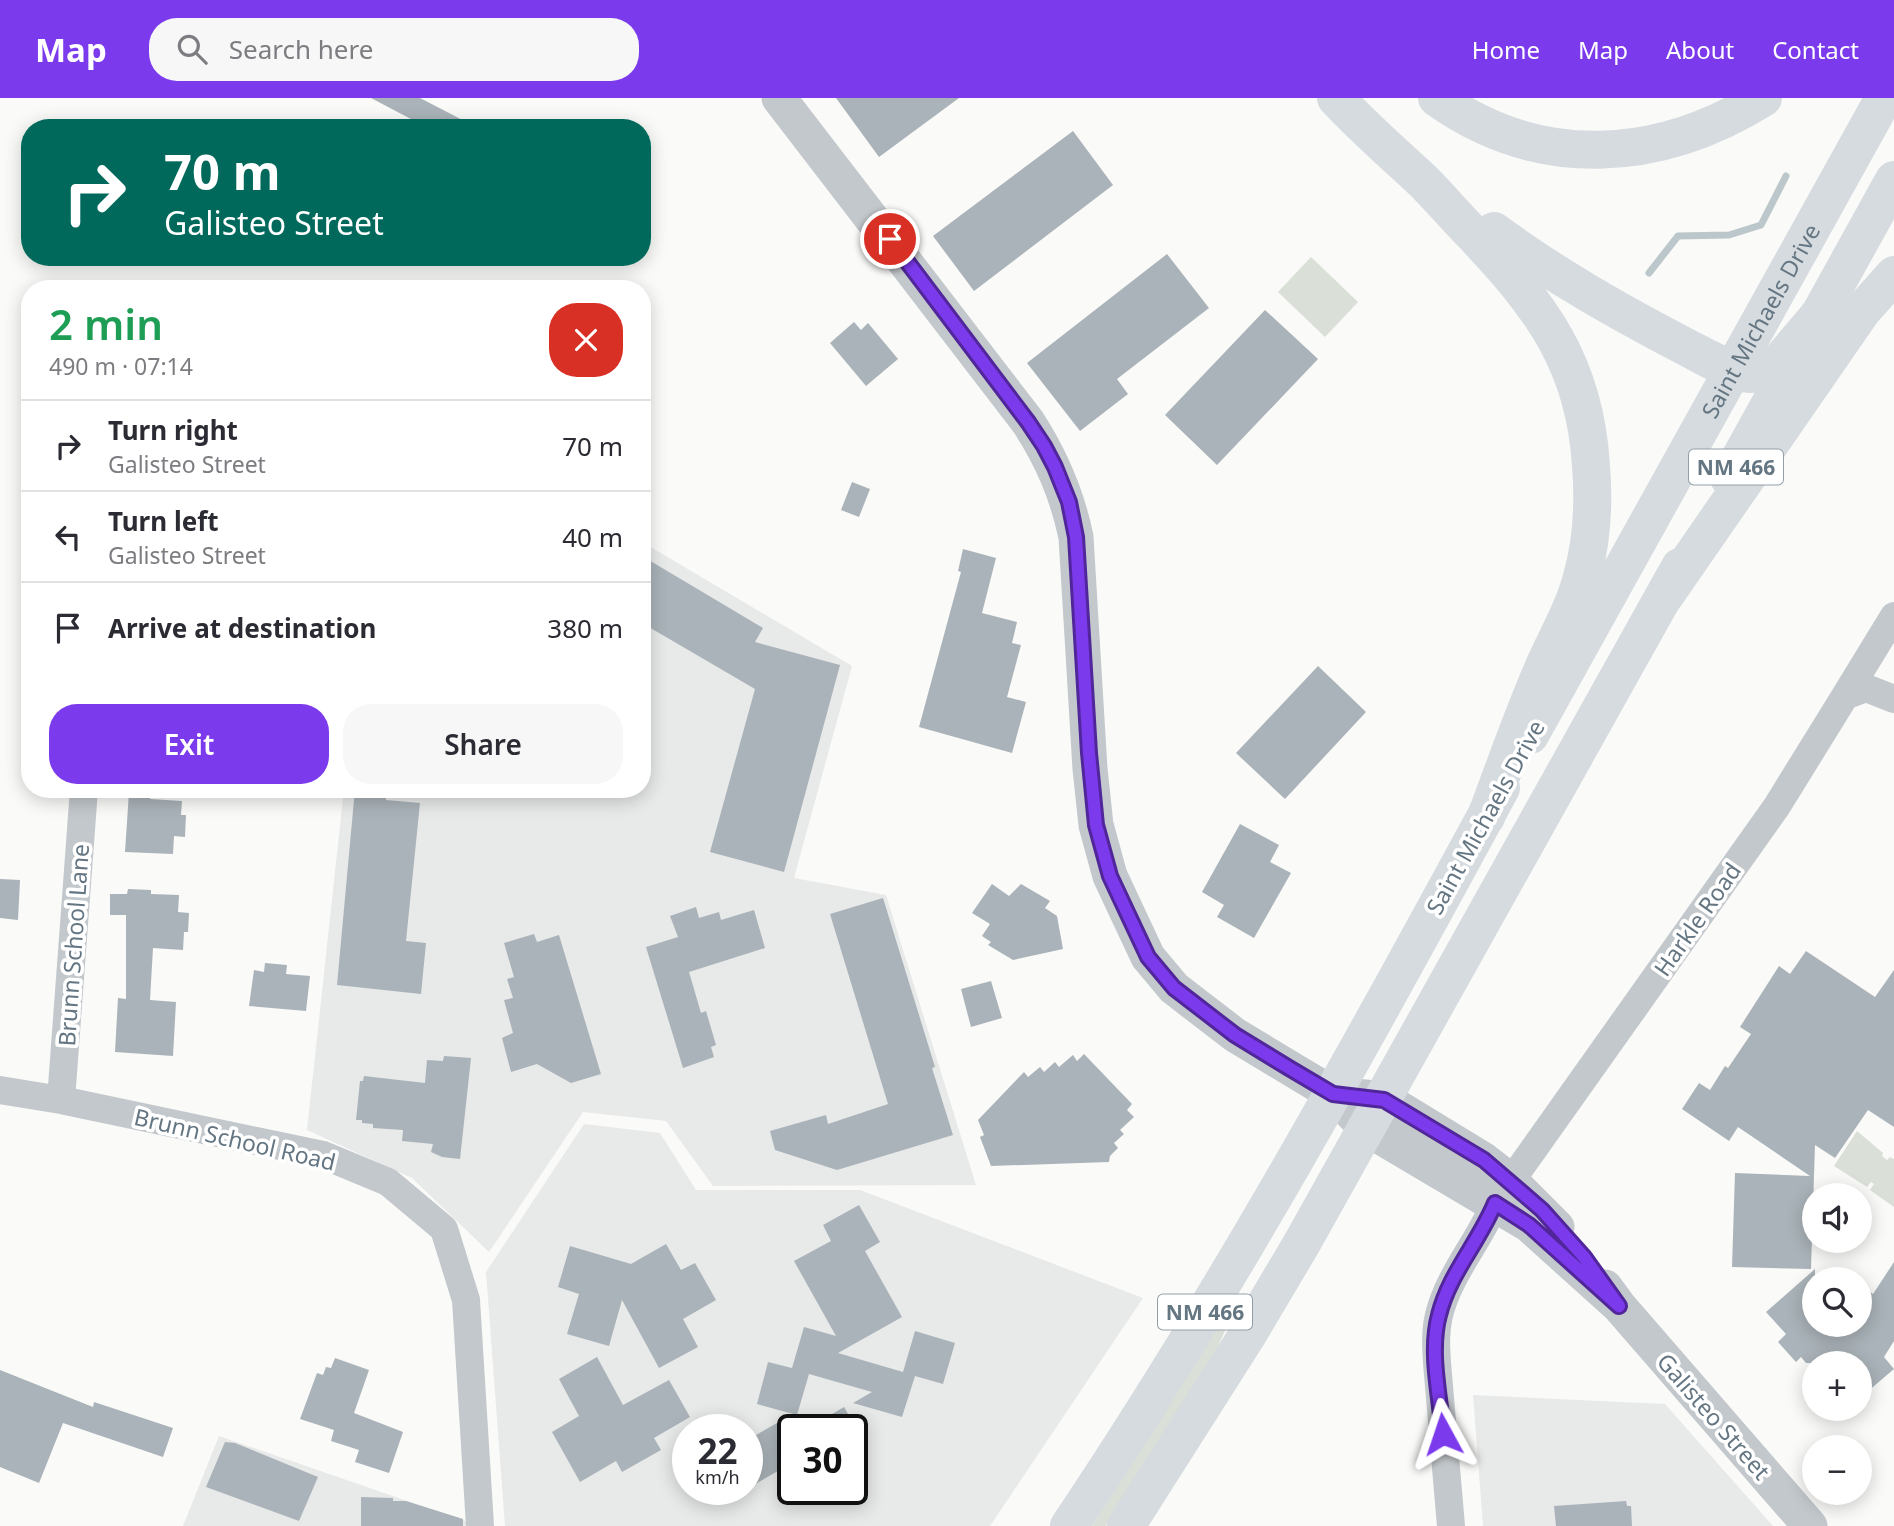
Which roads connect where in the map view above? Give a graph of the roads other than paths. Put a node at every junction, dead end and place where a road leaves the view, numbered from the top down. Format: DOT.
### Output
graph roads {
  1 [pos="779,98"];
  2 [pos="1336,98"];
  3 [pos="1437,98"];
  4 [pos="1763,98"];
  5 [pos="1884,98"];
  6 [pos="1894,180"];
  7 [pos="1426,184"];
  8 [pos="1894,275"];
  9 [pos="1819,315"];
  10 [pos="1733,369"];
  11 [pos="1664,597"];
  12 [pos="1894,616"];
  13 [pos="1844,696"];
  14 [pos="1894,699"];
  15 [pos="83,798"];
  16 [pos="1486,817"];
  17 [pos="0,1090"];
  18 [pos="1333,1094"];
  19 [pos="61,1100"];
  20 [pos="1375,1114"];
  21 [pos="1503,1192"];
  22 [pos="480,1526"];
  23 [pos="1069,1526"];
  24 [pos="1126,1526"];
  25 [pos="1451,1526"];
  26 [pos="1810,1526"];
  1 -- 18 [label="street, Galisteo Street"];
  2 -- 7 [label="main road"];
  3 -- 4 [label="main road"];
  5 -- 10 [label="main road, Saint Michaels Drive / NM 466"];
  6 -- 9 [label="main road, NM 466"];
  7 -- 10 [label="main road"];
  7 -- 16 [label="main road"];
  8 -- 11 [label="main road"];
  9 -- 10 [label="main road"];
  9 -- 11 [label="main road, NM 466"];
  10 -- 16 [label="main road, Saint Michaels Drive / NM 466"];
  11 -- 20 [label="main road, NM 466"];
  12 -- 13 [label="street, Harkle Road"];
  13 -- 14 [label="street"];
  13 -- 21 [label="street, Harkle Road"];
  15 -- 19 [label="street, Brunn School Lane"];
  16 -- 18 [label="main road, Saint Michaels Drive / NM 466"];
  17 -- 19 [label="street, Brunn School Road"];
  18 -- 20 [label="street, Galisteo Street"];
  18 -- 23 [label="main road, Saint Michaels Drive / NM 466"];
  19 -- 22 [label="street, Brunn School Road"];
  20 -- 21 [label="street, Galisteo Street"];
  20 -- 24 [label="main road, NM 466"];
  21 -- 25 [label="street, Harkle Road"];
  21 -- 26 [label="street, Galisteo Street"];
}
